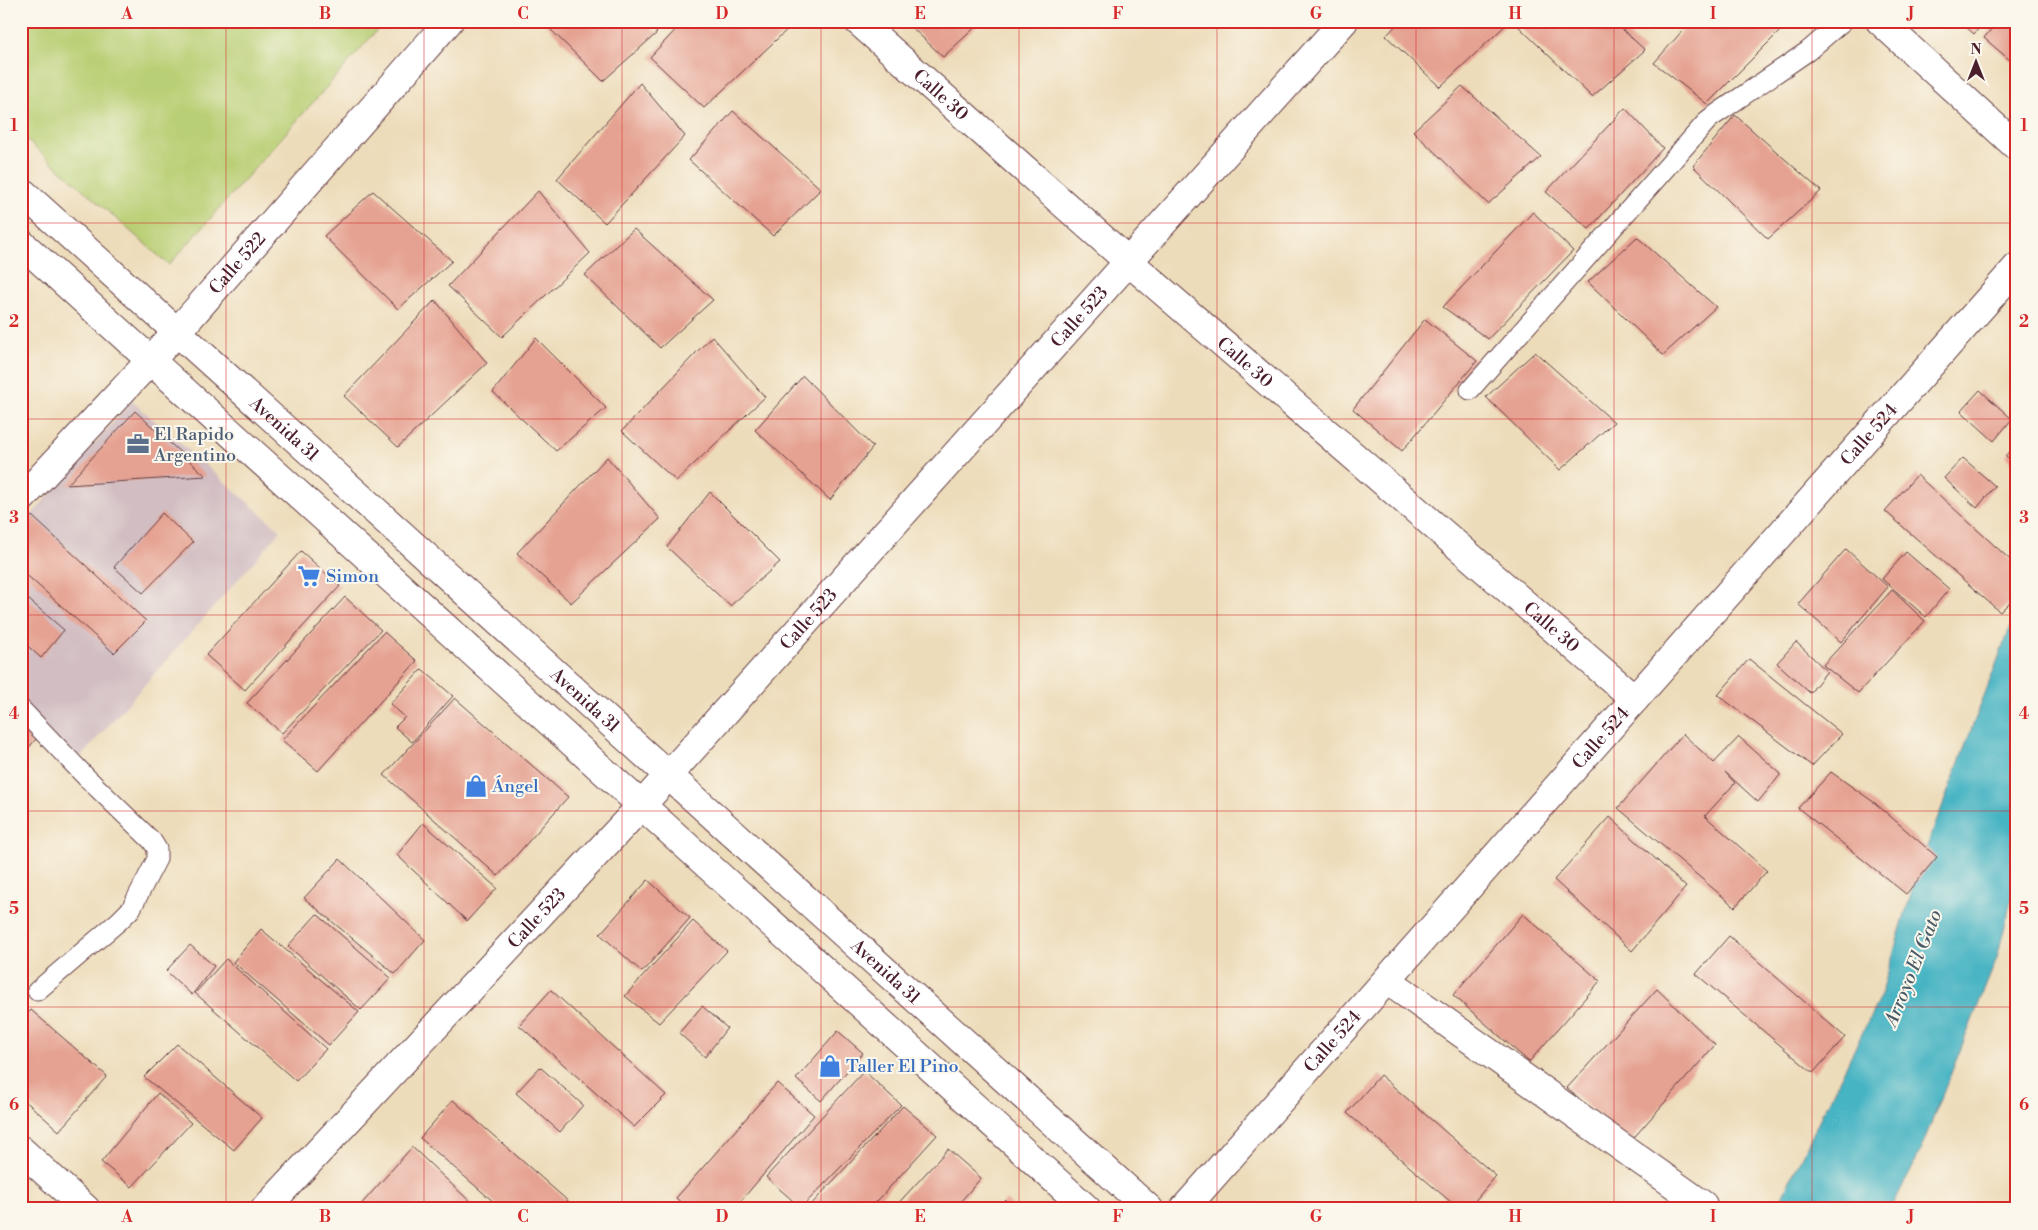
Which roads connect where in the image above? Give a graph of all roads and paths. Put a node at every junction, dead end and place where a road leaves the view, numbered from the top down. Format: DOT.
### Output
graph roads {
  1 [pos="449,21"];
  2 [pos="858,21"];
  3 [pos="1344,21"];
  4 [pos="1843,21"];
  5 [pos="1880,21"];
  6 [pos="2017,147"];
  7 [pos="21,191"];
  8 [pos="21,243"];
  9 [pos="1128,262"];
  10 [pos="2017,267"];
  11 [pos="177,332"];
  12 [pos="150,360"];
  13 [pos="1470,390"];
  14 [pos="21,499"];
  15 [pos="1635,699"];
  16 [pos="21,709"];
  17 [pos="668,775"];
  18 [pos="641,806"];
  19 [pos="1387,980"];
  20 [pos="37,991"];
  21 [pos="21,1150"];
  22 [pos="1702,1205"];
  23 [pos="86,1209"];
  24 [pos="265,1209"];
  25 [pos="1087,1209"];
  26 [pos="1149,1209"];
  27 [pos="1184,1209"];
  1 -- 11 [label="street, Calle 522"];
  2 -- 9 [label="street, Calle 30"];
  3 -- 9 [label="street, Calle 523"];
  4 -- 13 [label="lane"];
  5 -- 6 [label="street"];
  7 -- 11 [label="street, Avenida 31"];
  8 -- 12 [label="street"];
  9 -- 15 [label="street, Calle 30"];
  9 -- 17 [label="street, Calle 523"];
  10 -- 15 [label="street, Calle 524"];
  11 -- 12 [label="street, Calle 522"];
  11 -- 17 [label="street, Avenida 31"];
  12 -- 14 [label="street, Calle 522"];
  12 -- 18 [label="street"];
  15 -- 19 [label="street, Calle 524"];
  16 -- 20 [label="lane"];
  17 -- 18 [label="street, Calle 523"];
  17 -- 26 [label="street, Avenida 31"];
  18 -- 24 [label="street, Calle 523"];
  18 -- 25 [label="street"];
  19 -- 22 [label="street"];
  19 -- 27 [label="street, Calle 524"];
  21 -- 23 [label="street"];
}
